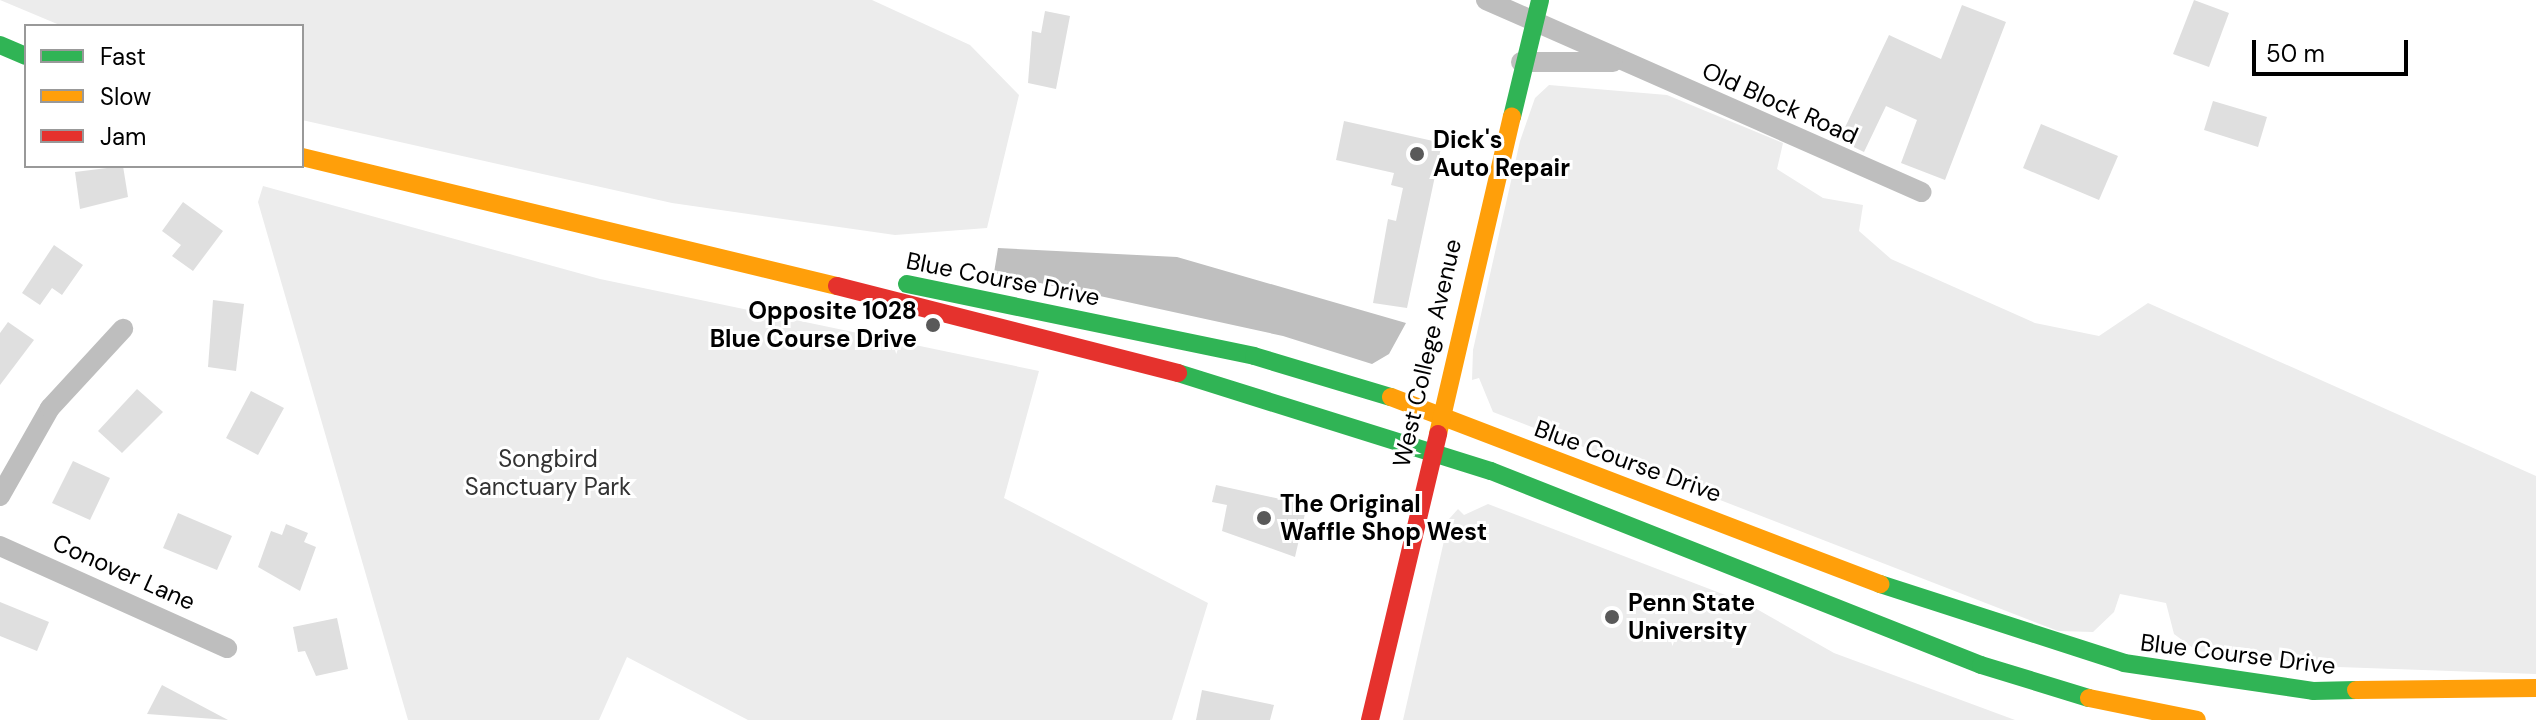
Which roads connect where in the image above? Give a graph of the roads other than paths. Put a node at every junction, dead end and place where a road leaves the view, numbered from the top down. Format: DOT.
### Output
graph roads {
  1 [pos="1486,0"];
  2 [pos="1540,0"];
  3 [pos="1533,21"];
  4 [pos="0,45"];
  5 [pos="24,55"];
  6 [pos="1521,62"];
  7 [pos="1617,62"];
  8 [pos="304,157"];
  9 [pos="1922,192"];
  10 [pos="700,252"];
  11 [pos="123,329"];
  12 [pos="1437,415"];
  13 [pos="1429,451"];
  14 [pos="0,496"];
  15 [pos="0,546"];
  16 [pos="227,648"];
  17 [pos="2536,688"];
  18 [pos="1370,720"];
  19 [pos="2197,720"];
  1 -- 3 [label="street, Old Block Road"];
  2 -- 3 [label="main road, West College Avenue"];
  3 -- 6 [label="main road, West College Avenue"];
  3 -- 7 [label="street, Old Block Road"];
  4 -- 5 [label="main road"];
  6 -- 7 [label="street, Old Block Road"];
  6 -- 12 [label="main road, West College Avenue"];
  7 -- 9 [label="street, Old Block Road"];
  8 -- 10 [label="main road, Blue Course Drive"];
  10 -- 12 [label="main road, Blue Course Drive"];
  10 -- 13 [label="main road, Blue Course Drive"];
  11 -- 14 [label="street"];
  12 -- 13 [label="main road, West College Avenue"];
  12 -- 17 [label="main road, Blue Course Drive"];
  13 -- 18 [label="main road, West College Avenue"];
  13 -- 19 [label="main road, Blue Course Drive"];
  15 -- 16 [label="street, Conover Lane"];
}
